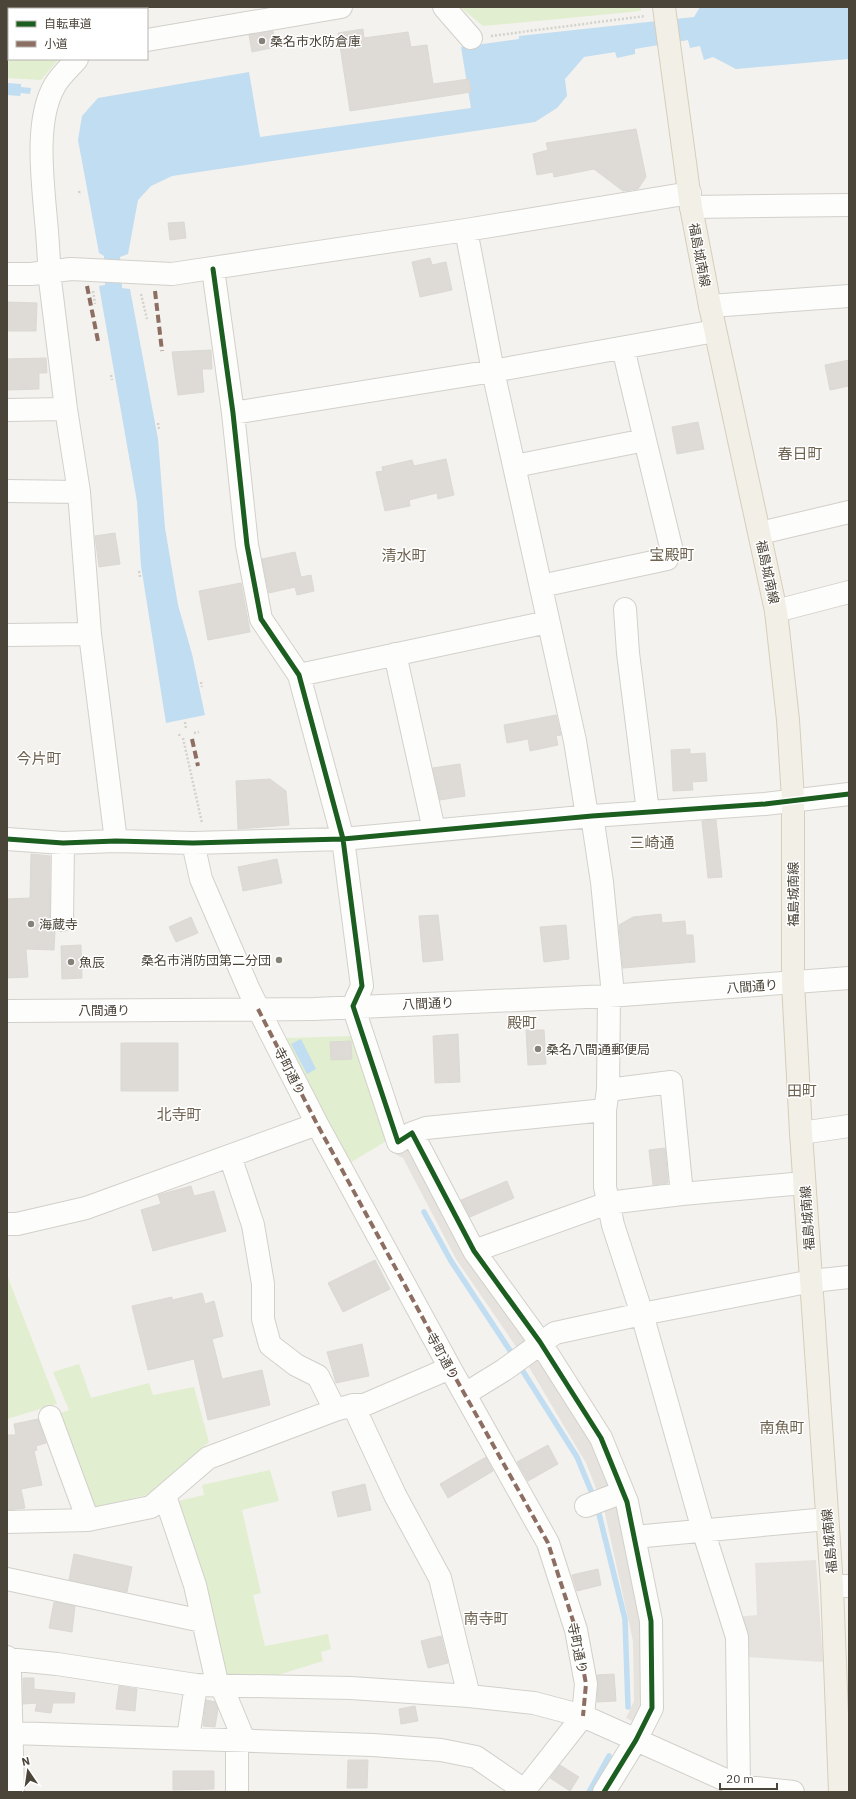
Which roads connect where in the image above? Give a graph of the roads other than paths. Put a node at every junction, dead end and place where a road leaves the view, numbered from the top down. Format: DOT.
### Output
graph roads {
  1 [pos="342,7"];
  2 [pos="444,7"];
  3 [pos="664,10"];
  4 [pos="471,38"];
  5 [pos="148,40"];
  6 [pos="76,60"];
  7 [pos="691,200"];
  8 [pos="849,205"];
  9 [pos="466,230"];
  10 [pos="213,269"];
  11 [pos="48,272"];
  12 [pos="7,274"];
  13 [pos="849,296"];
  14 [pos="710,306"];
  15 [pos="715,331"];
  16 [pos="624,348"];
  17 [pos="493,371"];
  18 [pos="66,409"];
  19 [pos="7,410"];
  20 [pos="233,413"];
  21 [pos="645,440"];
  22 [pos="515,466"];
  23 [pos="7,491"];
  24 [pos="79,492"];
  25 [pos="849,512"];
  26 [pos="760,533"];
  27 [pos="541,586"];
  28 [pos="849,592"];
  29 [pos="625,609"];
  30 [pos="776,611"];
  31 [pos="548,622"];
  32 [pos="90,634"];
  33 [pos="7,635"];
  34 [pos="395,654"];
  35 [pos="299,675"];
  36 [pos="849,794"];
  37 [pos="793,799"];
  38 [pos="648,812"];
  39 [pos="589,816"];
  40 [pos="434,830"];
  41 [pos="7,839"];
  42 [pos="343,839"];
  43 [pos="116,842"];
  44 [pos="63,843"];
  45 [pos="193,843"];
  46 [pos="62,920"];
  47 [pos="849,978"];
  48 [pos="793,983"];
  49 [pos="611,995"];
  50 [pos="353,1006"];
  51 [pos="258,1009"];
  52 [pos="7,1011"];
  53 [pos="607,1100"];
  54 [pos="317,1124"];
  55 [pos="849,1126"];
  56 [pos="412,1133"];
  57 [pos="801,1133"];
  58 [pos="230,1156"];
  59 [pos="804,1183"];
  60 [pos="682,1194"];
  61 [pos="608,1203"];
  62 [pos="7,1224"];
  63 [pos="474,1251"];
  64 [pos="849,1277"];
  65 [pos="812,1281"];
  66 [pos="642,1314"];
  67 [pos="537,1345"];
  68 [pos="450,1368"];
  69 [pos="465,1394"];
  70 [pos="344,1408"];
  71 [pos="50,1417"];
  72 [pos="624,1492"];
  73 [pos="164,1496"];
  74 [pos="594,1503"];
  75 [pos="827,1519"];
  76 [pos="88,1520"];
  77 [pos="7,1522"];
  78 [pos="704,1530"];
  79 [pos="634,1537"];
  80 [pos="7,1579"];
  81 [pos="841,1586"];
  82 [pos="202,1621"];
  83 [pos="7,1658"];
  84 [pos="212,1686"];
  85 [pos="469,1696"];
  86 [pos="583,1716"];
  87 [pos="12,1733"];
  88 [pos="188,1738"];
  89 [pos="636,1740"];
  90 [pos="240,1741"];
  91 [pos="737,1789"];
  92 [pos="524,1791"];
  93 [pos="13,1792"];
  94 [pos="237,1792"];
  95 [pos="604,1792"];
  96 [pos="793,1792"];
  97 [pos="840,1792"];
  1 -- 5 [label="street"];
  2 -- 4 [label="street"];
  3 -- 7 [label="main road, 福島城南線"];
  6 -- 11 [label="street"];
  7 -- 8 [label="street"];
  7 -- 9 [label="street"];
  7 -- 14 [label="main road, 福島城南線"];
  9 -- 10 [label="street"];
  9 -- 17 [label="street"];
  10 -- 11 [label="street"];
  10 -- 20 [label="street"];
  11 -- 12 [label="street"];
  11 -- 18 [label="street"];
  13 -- 14 [label="street"];
  14 -- 15 [label="main road, 福島城南線"];
  15 -- 16 [label="street"];
  15 -- 26 [label="main road, 福島城南線"];
  16 -- 17 [label="street"];
  16 -- 21 [label="street"];
  17 -- 20 [label="street"];
  17 -- 22 [label="street"];
  18 -- 19 [label="street"];
  18 -- 24 [label="street"];
  20 -- 35 [label="street"];
  21 -- 22 [label="street"];
  21 -- 27 [label="street"];
  22 -- 27 [label="street"];
  23 -- 24 [label="street"];
  24 -- 32 [label="street"];
  25 -- 26 [label="street"];
  26 -- 30 [label="main road, 福島城南線"];
  27 -- 31 [label="street"];
  28 -- 30 [label="street"];
  29 -- 38 [label="street"];
  30 -- 37 [label="main road, 福島城南線"];
  31 -- 34 [label="street"];
  31 -- 39 [label="street"];
  32 -- 33 [label="street"];
  32 -- 43 [label="street"];
  34 -- 35 [label="street"];
  34 -- 40 [label="street"];
  35 -- 42 [label="street"];
  36 -- 37 [label="street"];
  37 -- 38 [label="street"];
  37 -- 48 [label="main road, 福島城南線"];
  38 -- 39 [label="street"];
  39 -- 40 [label="street"];
  39 -- 49 [label="street"];
  40 -- 42 [label="street"];
  41 -- 44 [label="street"];
  42 -- 45 [label="street"];
  42 -- 50 [label="street"];
  43 -- 44 [label="street"];
  43 -- 45 [label="street"];
  44 -- 46 [label="street"];
  45 -- 51 [label="street, 寺町通り"];
  47 -- 48 [label="street, 八間通り"];
  48 -- 49 [label="street, 八間通り"];
  48 -- 57 [label="main road, 福島城南線"];
  49 -- 50 [label="street, 八間通り"];
  49 -- 53 [label="street"];
  50 -- 51 [label="street, 八間通り"];
  50 -- 56 [label="street"];
  51 -- 52 [label="street, 八間通り"];
  51 -- 54 [label="street, 寺町通り"];
  53 -- 56 [label="street"];
  53 -- 60 [label="street"];
  53 -- 61 [label="street"];
  54 -- 58 [label="street"];
  54 -- 68 [label="street, 寺町通り"];
  55 -- 57 [label="street"];
  56 -- 63 [label="street"];
  57 -- 59 [label="main road, 福島城南線"];
  58 -- 62 [label="street"];
  58 -- 70 [label="street"];
  59 -- 60 [label="street"];
  59 -- 65 [label="main road, 福島城南線"];
  60 -- 61 [label="street"];
  61 -- 63 [label="street"];
  61 -- 66 [label="street"];
  63 -- 67 [label="street"];
  64 -- 65 [label="street"];
  65 -- 66 [label="street"];
  65 -- 75 [label="main road, 福島城南線"];
  66 -- 67 [label="street"];
  66 -- 78 [label="street"];
  67 -- 69 [label="street"];
  67 -- 72 [label="street"];
  68 -- 69 [label="street, 寺町通り"];
  68 -- 70 [label="street"];
  69 -- 86 [label="street, 寺町通り"];
  70 -- 73 [label="street"];
  70 -- 85 [label="street"];
  71 -- 76 [label="street"];
  72 -- 74 [label="street"];
  72 -- 79 [label="street"];
  73 -- 76 [label="street"];
  73 -- 82 [label="street"];
  75 -- 78 [label="street"];
  75 -- 81 [label="main road, 福島城南線"];
  76 -- 77 [label="street"];
  78 -- 79 [label="street"];
  78 -- 91 [label="street"];
  79 -- 89 [label="street"];
  80 -- 82 [label="street"];
  81 -- 97 [label="main road, 福島城南線"];
  82 -- 84 [label="street"];
  83 -- 84 [label="street"];
  83 -- 87 [label="street"];
  84 -- 85 [label="street"];
  84 -- 88 [label="street"];
  84 -- 90 [label="street"];
  85 -- 86 [label="street"];
  86 -- 89 [label="street"];
  86 -- 92 [label="street"];
  87 -- 88 [label="street"];
  87 -- 93 [label="street"];
  88 -- 90 [label="street"];
  89 -- 91 [label="street"];
  89 -- 95 [label="street"];
  90 -- 92 [label="street"];
  90 -- 94 [label="street"];
  91 -- 96 [label="street"];
}
